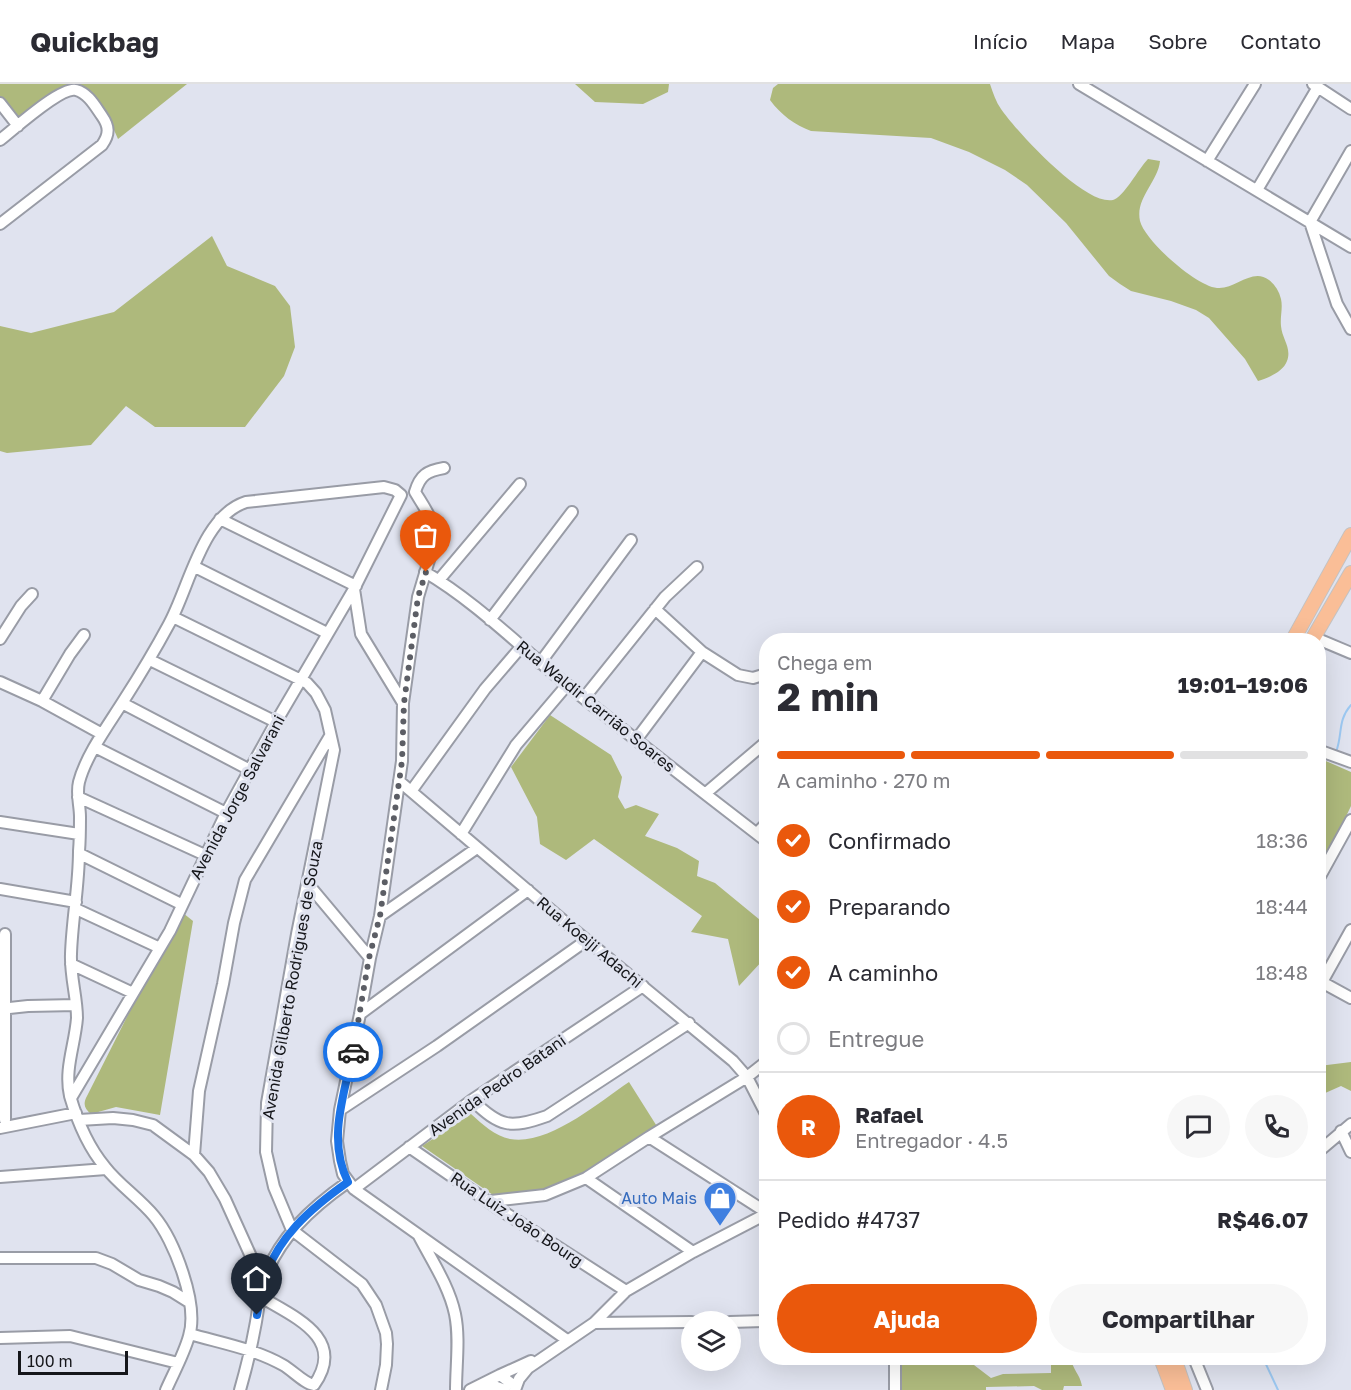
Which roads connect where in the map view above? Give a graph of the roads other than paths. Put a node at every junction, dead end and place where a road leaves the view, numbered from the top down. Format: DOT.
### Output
graph roads {
  1 [pos="1079,84"];
  2 [pos="1255,84"];
  3 [pos="1336,84"];
  4 [pos="1315,86"];
  5 [pos="1330,94"];
  6 [pos="0,103"];
  7 [pos="1351,109"];
  8 [pos="18,126"];
  9 [pos="0,140"];
  10 [pos="1351,151"];
  11 [pos="1207,161"];
  12 [pos="1257,190"];
  13 [pos="1310,222"];
  14 [pos="0,224"];
  15 [pos="1351,247"];
  16 [pos="1351,329"];
  17 [pos="444,468"];
  18 [pos="520,484"];
  19 [pos="415,492"];
  20 [pos="401,495"];
  21 [pos="572,512"];
  22 [pos="220,519"];
  23 [pos="1351,535"];
  24 [pos="631,540"];
  25 [pos="195,567"];
  26 [pos="697,567"];
  27 [pos="426,572"];
  28 [pos="1351,573"];
  29 [pos="439,580"];
  30 [pos="355,587"];
  31 [pos="32,594"];
  32 [pos="655,609"];
  33 [pos="173,617"];
  34 [pos="490,620"];
  35 [pos="327,633"];
  36 [pos="1297,633"];
  37 [pos="1316,633"];
  38 [pos="84,635"];
  39 [pos="0,639"];
  40 [pos="1326,644"];
  41 [pos="521,647"];
  42 [pos="702,652"];
  43 [pos="1351,653"];
  44 [pos="150,660"];
  45 [pos="540,663"];
  46 [pos="759,676"];
  47 [pos="301,679"];
  48 [pos="0,682"];
  49 [pos="567,685"];
  50 [pos="584,698"];
  51 [pos="42,701"];
  52 [pos="122,703"];
  53 [pos="404,703"];
  54 [pos="276,722"];
  55 [pos="102,734"];
  56 [pos="330,736"];
  57 [pos="636,740"];
  58 [pos="95,747"];
  59 [pos="759,748"];
  60 [pos="1326,753"];
  61 [pos="1351,762"];
  62 [pos="250,770"];
  63 [pos="399,781"];
  64 [pos="412,790"];
  65 [pos="706,793"];
  66 [pos="78,797"];
  67 [pos="226,813"];
  68 [pos="1351,820"];
  69 [pos="0,822"];
  70 [pos="757,833"];
  71 [pos="79,834"];
  72 [pos="461,834"];
  73 [pos="477,848"];
  74 [pos="80,854"];
  75 [pos="205,855"];
  76 [pos="1326,865"];
  77 [pos="308,884"];
  78 [pos="0,890"];
  79 [pos="528,890"];
  80 [pos="181,904"];
  81 [pos="76,906"];
  82 [pos="380,916"];
  83 [pos="1351,930"];
  84 [pos="4,934"];
  85 [pos="587,940"];
  86 [pos="160,948"];
  87 [pos="369,958"];
  88 [pos="71,964"];
  89 [pos="1326,971"];
  90 [pos="1326,984"];
  91 [pos="643,986"];
  92 [pos="133,993"];
  93 [pos="1351,998"];
  94 [pos="76,1005"];
  95 [pos="3,1009"];
  96 [pos="360,1014"];
  97 [pos="689,1023"];
  98 [pos="759,1068"];
  99 [pos="747,1077"];
  100 [pos="71,1098"];
  101 [pos="472,1100"];
  102 [pos="759,1100"];
  103 [pos="340,1110"];
  104 [pos="78,1116"];
  105 [pos="2,1124"];
  106 [pos="1351,1124"];
  107 [pos="1341,1131"];
  108 [pos="649,1137"];
  109 [pos="1326,1145"];
  110 [pos="409,1147"];
  111 [pos="1351,1152"];
  112 [pos="194,1155"];
  113 [pos="106,1169"];
  114 [pos="0,1177"];
  115 [pos="586,1179"];
  116 [pos="351,1185"];
  117 [pos="490,1201"];
  118 [pos="759,1208"];
  119 [pos="759,1217"];
  120 [pos="292,1230"];
  121 [pos="419,1235"];
  122 [pos="693,1252"];
  123 [pos="0,1258"];
  124 [pos="454,1259"];
  125 [pos="181,1270"];
  126 [pos="443,1282"];
  127 [pos="263,1283"];
  128 [pos="159,1286"];
  129 [pos="626,1291"];
  130 [pos="261,1297"];
  131 [pos="189,1302"];
  132 [pos="759,1321"];
  133 [pos="681,1322"];
  134 [pos="741,1322"];
  135 [pos="594,1323"];
  136 [pos="190,1334"];
  137 [pos="0,1338"];
  138 [pos="567,1340"];
  139 [pos="251,1351"];
  140 [pos="540,1358"];
  141 [pos="178,1363"];
  142 [pos="895,1365"];
  143 [pos="1164,1365"];
  144 [pos="1176,1365"];
  145 [pos="1197,1365"];
  146 [pos="500,1375"];
  147 [pos="472,1389"];
  148 [pos="512,1389"];
  149 [pos="166,1390"];
  150 [pos="240,1390"];
  151 [pos="381,1390"];
  152 [pos="456,1390"];
  153 [pos="895,1390"];
  154 [pos="1173,1390"];
  155 [pos="1185,1390"];
  156 [pos="1207,1390"];
  1 -- 11 [label="street"];
  2 -- 11 [label="street"];
  3 -- 5 [label="street"];
  4 -- 5 [label="street"];
  4 -- 12 [label="street"];
  5 -- 7 [label="street"];
  6 -- 8 [label="street"];
  8 -- 9 [label="street"];
  8 -- 14 [label="street"];
  10 -- 13 [label="street"];
  11 -- 12 [label="street"];
  12 -- 13 [label="street"];
  13 -- 15 [label="street"];
  13 -- 16 [label="street"];
  17 -- 19 [label="street"];
  18 -- 29 [label="street"];
  19 -- 20 [label="street"];
  19 -- 27 [label="street"];
  20 -- 22 [label="street"];
  20 -- 30 [label="street, Avenida Jorge Salvarani"];
  21 -- 34 [label="street"];
  22 -- 25 [label="street"];
  22 -- 30 [label="street"];
  23 -- 36 [label="main road"];
  24 -- 45 [label="street"];
  25 -- 33 [label="street"];
  25 -- 35 [label="street"];
  26 -- 32 [label="street"];
  27 -- 29 [label="street, Rua Waldir Carrião Soares"];
  27 -- 53 [label="street"];
  28 -- 37 [label="main road"];
  29 -- 34 [label="street, Rua Waldir Carrião Soares"];
  30 -- 35 [label="street, Avenida Jorge Salvarani"];
  30 -- 53 [label="street"];
  31 -- 39 [label="street"];
  32 -- 42 [label="street"];
  32 -- 50 [label="street"];
  33 -- 44 [label="street"];
  33 -- 47 [label="street"];
  34 -- 41 [label="street, Rua Waldir Carrião Soares"];
  35 -- 47 [label="street, Avenida Jorge Salvarani"];
  38 -- 51 [label="street"];
  40 -- 43 [label="street"];
  41 -- 45 [label="street, Rua Waldir Carrião Soares"];
  41 -- 64 [label="street"];
  42 -- 46 [label="street"];
  42 -- 57 [label="street"];
  44 -- 52 [label="street"];
  44 -- 54 [label="street"];
  45 -- 49 [label="street, Rua Waldir Carrião Soares"];
  47 -- 54 [label="street, Avenida Jorge Salvarani"];
  47 -- 56 [label="street, Avenida Gilberto Rodrigues de Souza"];
  48 -- 51 [label="street"];
  49 -- 50 [label="street, Rua Waldir Carrião Soares"];
  49 -- 72 [label="street"];
  50 -- 57 [label="street, Rua Waldir Carrião Soares"];
  51 -- 55 [label="street"];
  52 -- 55 [label="street"];
  52 -- 62 [label="street"];
  53 -- 63 [label="street"];
  54 -- 62 [label="street, Avenida Jorge Salvarani"];
  55 -- 58 [label="street"];
  56 -- 77 [label="street, Avenida Gilberto Rodrigues de Souza"];
  56 -- 112 [label="street"];
  57 -- 65 [label="street, Rua Waldir Carrião Soares"];
  58 -- 66 [label="street"];
  58 -- 67 [label="street"];
  59 -- 65 [label="street"];
  60 -- 61 [label="street"];
  62 -- 67 [label="street, Avenida Jorge Salvarani"];
  63 -- 64 [label="street, Rua Koeiji Adachi"];
  63 -- 82 [label="street"];
  64 -- 72 [label="street, Rua Koeiji Adachi"];
  65 -- 70 [label="street, Rua Waldir Carrião Soares"];
  66 -- 71 [label="street"];
  66 -- 75 [label="street"];
  67 -- 75 [label="street, Avenida Jorge Salvarani"];
  68 -- 76 [label="street"];
  69 -- 71 [label="street"];
  71 -- 74 [label="street"];
  72 -- 73 [label="street, Rua Koeiji Adachi"];
  73 -- 79 [label="street, Rua Koeiji Adachi"];
  73 -- 82 [label="street"];
  74 -- 80 [label="street"];
  74 -- 81 [label="street"];
  75 -- 80 [label="street, Avenida Jorge Salvarani"];
  77 -- 87 [label="street"];
  77 -- 120 [label="street, Avenida Gilberto Rodrigues de Souza"];
  78 -- 81 [label="street"];
  79 -- 85 [label="street, Rua Koeiji Adachi"];
  79 -- 96 [label="street"];
  80 -- 86 [label="street, Avenida Jorge Salvarani"];
  81 -- 86 [label="street"];
  81 -- 88 [label="street"];
  82 -- 87 [label="street"];
  83 -- 89 [label="street"];
  84 -- 95 [label="street"];
  85 -- 91 [label="street, Rua Koeiji Adachi"];
  85 -- 103 [label="street"];
  86 -- 92 [label="street, Avenida Jorge Salvarani"];
  87 -- 96 [label="street"];
  88 -- 92 [label="street"];
  88 -- 94 [label="street"];
  90 -- 93 [label="street"];
  91 -- 97 [label="street, Rua Koeiji Adachi"];
  91 -- 101 [label="street, Avenida Pedro Batani"];
  92 -- 100 [label="street, Avenida Jorge Salvarani"];
  94 -- 95 [label="street"];
  94 -- 100 [label="street"];
  95 -- 105 [label="street"];
  96 -- 103 [label="street"];
  97 -- 99 [label="street, Rua Koeiji Adachi"];
  97 -- 101 [label="street"];
  98 -- 99 [label="street"];
  99 -- 102 [label="street, Rua Koeiji Adachi"];
  99 -- 108 [label="street"];
  100 -- 104 [label="street"];
  101 -- 110 [label="street, Avenida Pedro Batani"];
  103 -- 116 [label="street"];
  104 -- 105 [label="street"];
  104 -- 112 [label="street"];
  104 -- 113 [label="street"];
  106 -- 107 [label="street"];
  107 -- 109 [label="street"];
  107 -- 111 [label="street"];
  108 -- 115 [label="street"];
  108 -- 118 [label="street"];
  110 -- 116 [label="street, Avenida Pedro Batani"];
  110 -- 117 [label="street, Rua Luiz João Bourg"];
  112 -- 127 [label="street"];
  113 -- 114 [label="street"];
  113 -- 125 [label="street"];
  115 -- 117 [label="street"];
  115 -- 122 [label="street"];
  116 -- 120 [label="street, Avenida Pedro Batani"];
  116 -- 121 [label="street"];
  117 -- 129 [label="street, Rua Luiz João Bourg"];
  119 -- 122 [label="street"];
  120 -- 127 [label="street, Avenida Pedro Batani"];
  120 -- 151 [label="street, Avenida Gilberto Rodrigues de Souza"];
  121 -- 124 [label="street"];
  121 -- 126 [label="street"];
  122 -- 129 [label="street"];
  123 -- 128 [label="street"];
  124 -- 126 [label="street"];
  124 -- 138 [label="street"];
  125 -- 128 [label="street"];
  125 -- 131 [label="street"];
  126 -- 152 [label="street"];
  127 -- 130 [label="street"];
  128 -- 131 [label="street"];
  129 -- 135 [label="street"];
  130 -- 139 [label="street"];
  130 -- 139 [label="street"];
  131 -- 136 [label="street"];
  132 -- 134 [label="street"];
  133 -- 135 [label="street"];
  135 -- 138 [label="street"];
  136 -- 139 [label="street"];
  136 -- 141 [label="street"];
  137 -- 141 [label="street"];
  138 -- 140 [label="street"];
  139 -- 150 [label="street"];
  140 -- 146 [label="street"];
  140 -- 148 [label="street"];
  141 -- 149 [label="street"];
  142 -- 153 [label="street"];
  143 -- 154 [label="main road"];
  144 -- 155 [label="main road"];
  145 -- 156 [label="street"];
  146 -- 147 [label="street"];
  146 -- 148 [label="street"];
  147 -- 148 [label="street"];
}
